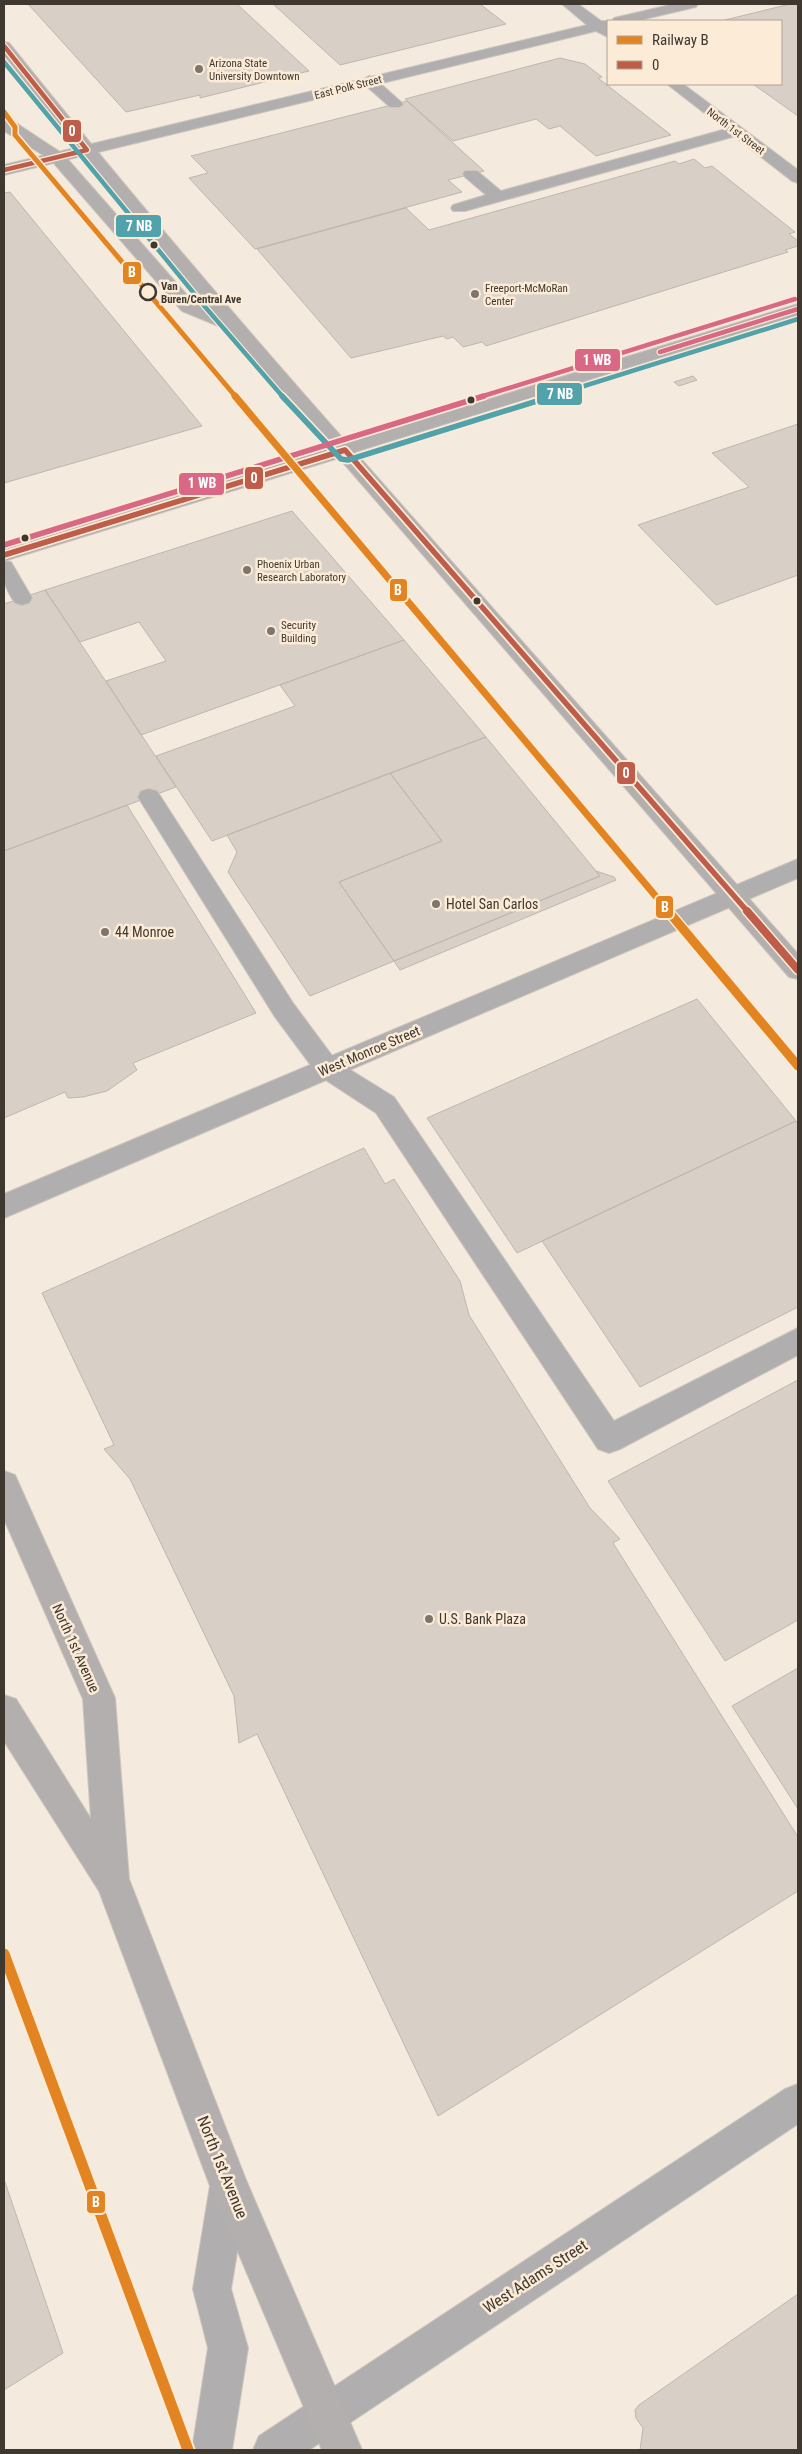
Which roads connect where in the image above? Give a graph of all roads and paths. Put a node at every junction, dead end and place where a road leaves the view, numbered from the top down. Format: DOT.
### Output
graph roads {
  1 [pos="569,4"];
  2 [pos="691,4"];
  3 [pos="623,20"];
  4 [pos="605,28"];
  5 [pos="4,46"];
  6 [pos="370,81"];
  7 [pos="675,85"];
  8 [pos="395,104"];
  9 [pos="4,122"];
  10 [pos="737,131"];
  11 [pos="87,150"];
  12 [pos="57,157"];
  13 [pos="4,170"];
  14 [pos="471,174"];
  15 [pos="798,178"];
  16 [pos="498,197"];
  17 [pos="459,208"];
  18 [pos="798,310"];
  19 [pos="236,328"];
  20 [pos="345,450"];
  21 [pos="4,555"];
  22 [pos="4,568"];
  23 [pos="22,598"];
  24 [pos="149,797"];
  25 [pos="798,868"];
  26 [pos="734,895"];
  27 [pos="798,970"];
  28 [pos="327,1068"];
  29 [pos="4,1206"];
  30 [pos="798,1341"];
  31 [pos="4,1485"];
  32 [pos="8,1727"];
  33 [pos="112,1880"];
  34 [pos="798,2102"];
  35 [pos="229,2186"];
  36 [pos="327,2413"];
  37 [pos="212,2450"];
  38 [pos="274,2450"];
  39 [pos="342,2450"];
  1 -- 4 [label="street"];
  2 -- 3 [label="street"];
  4 -- 6 [label="street, East Polk Street"];
  5 -- 11 [label="main road"];
  6 -- 8 [label="street"];
  6 -- 11 [label="street, East Polk Street"];
  7 -- 10 [label="street, North 1st Street"];
  9 -- 12 [label="main road"];
  10 -- 15 [label="street, North 1st Street"];
  10 -- 16 [label="street"];
  11 -- 12 [label="street, East Polk Street"];
  11 -- 19 [label="main road"];
  12 -- 13 [label="street, East Polk Street"];
  12 -- 19 [label="main road"];
  14 -- 16 [label="street"];
  16 -- 17 [label="street"];
  18 -- 20 [label="main road"];
  19 -- 20 [label="main road"];
  20 -- 21 [label="main road"];
  20 -- 26 [label="main road"];
  22 -- 23 [label="street"];
  24 -- 28 [label="street"];
  25 -- 26 [label="street, West Monroe Street"];
  26 -- 27 [label="main road"];
  26 -- 28 [label="street, West Monroe Street"];
  28 -- 29 [label="street, West Monroe Street"];
  28 -- 30 [label="street"];
  31 -- 33 [label="main road, North 1st Avenue"];
  32 -- 33 [label="main road, North 1st Avenue"];
  33 -- 35 [label="main road, North 1st Avenue"];
  34 -- 36 [label="street, West Adams Street"];
  35 -- 36 [label="main road, North 1st Avenue"];
  35 -- 37 [label="street"];
  36 -- 38 [label="street, West Adams Street"];
  36 -- 39 [label="main road, North 1st Avenue"];
}
